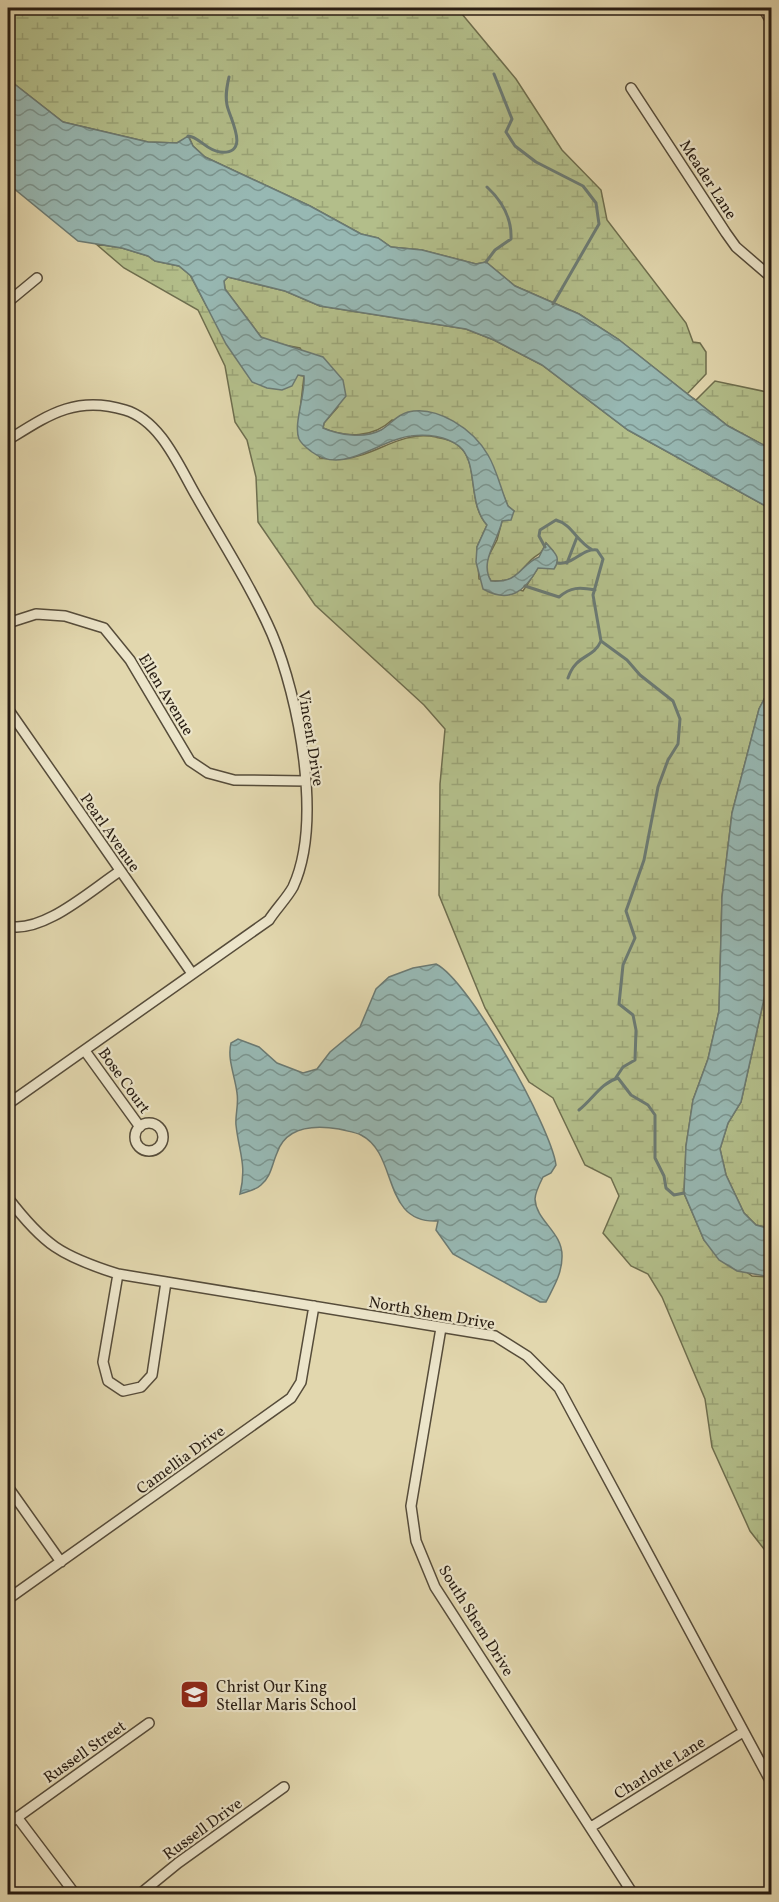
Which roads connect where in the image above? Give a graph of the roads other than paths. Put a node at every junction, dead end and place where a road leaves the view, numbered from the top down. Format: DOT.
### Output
graph roads {
  1 [pos="763,8"];
  2 [pos="771,23"];
  3 [pos="631,88"];
  4 [pos="37,278"];
  5 [pos="771,278"];
  6 [pos="8,302"];
  7 [pos="8,440"];
  8 [pos="8,623"];
  9 [pos="8,709"];
  10 [pos="306,781"];
  11 [pos="120,871"];
  12 [pos="8,926"];
  13 [pos="191,972"];
  14 [pos="85,1051"];
  15 [pos="8,1104"];
  16 [pos="140,1127"];
  17 [pos="8,1198"];
  18 [pos="118,1274"];
  19 [pos="166,1282"];
  20 [pos="314,1306"];
  21 [pos="441,1328"];
  22 [pos="8,1487"];
  23 [pos="61,1562"];
  24 [pos="8,1599"];
  25 [pos="149,1723"];
  26 [pos="743,1732"];
  27 [pos="771,1784"];
  28 [pos="284,1787"];
  29 [pos="17,1817"];
  30 [pos="8,1824"];
  31 [pos="591,1827"];
  32 [pos="75,1894"];
  33 [pos="140,1894"];
  34 [pos="633,1894"];
  1 -- 2 [label="street"];
  3 -- 5 [label="street, Meader Lane"];
  4 -- 6 [label="street"];
  7 -- 10 [label="street, Vincent Drive"];
  8 -- 10 [label="street, Ellen Avenue"];
  9 -- 11 [label="street, Pearl Avenue"];
  10 -- 13 [label="street, Vincent Drive"];
  11 -- 12 [label="street"];
  11 -- 13 [label="street, Pearl Avenue"];
  13 -- 14 [label="street, Vincent Drive"];
  14 -- 15 [label="street, Vincent Drive"];
  14 -- 16 [label="street, Bose Court"];
  17 -- 18 [label="street, North Shem Drive"];
  18 -- 19 [label="street, North Shem Drive"];
  18 -- 19 [label="street"];
  19 -- 20 [label="street, North Shem Drive"];
  20 -- 21 [label="street, North Shem Drive"];
  20 -- 23 [label="street, Camellia Drive"];
  21 -- 26 [label="street, North Shem Drive"];
  21 -- 31 [label="street, South Shem Drive"];
  22 -- 23 [label="street"];
  23 -- 24 [label="street, Camellia Drive"];
  25 -- 29 [label="street, Russell Street"];
  26 -- 27 [label="street, North Shem Drive"];
  26 -- 31 [label="street, Charlotte Lane"];
  28 -- 33 [label="street, Russell Drive"];
  29 -- 30 [label="street, Russell Street"];
  29 -- 32 [label="street"];
  31 -- 34 [label="street, South Shem Drive"];
}
